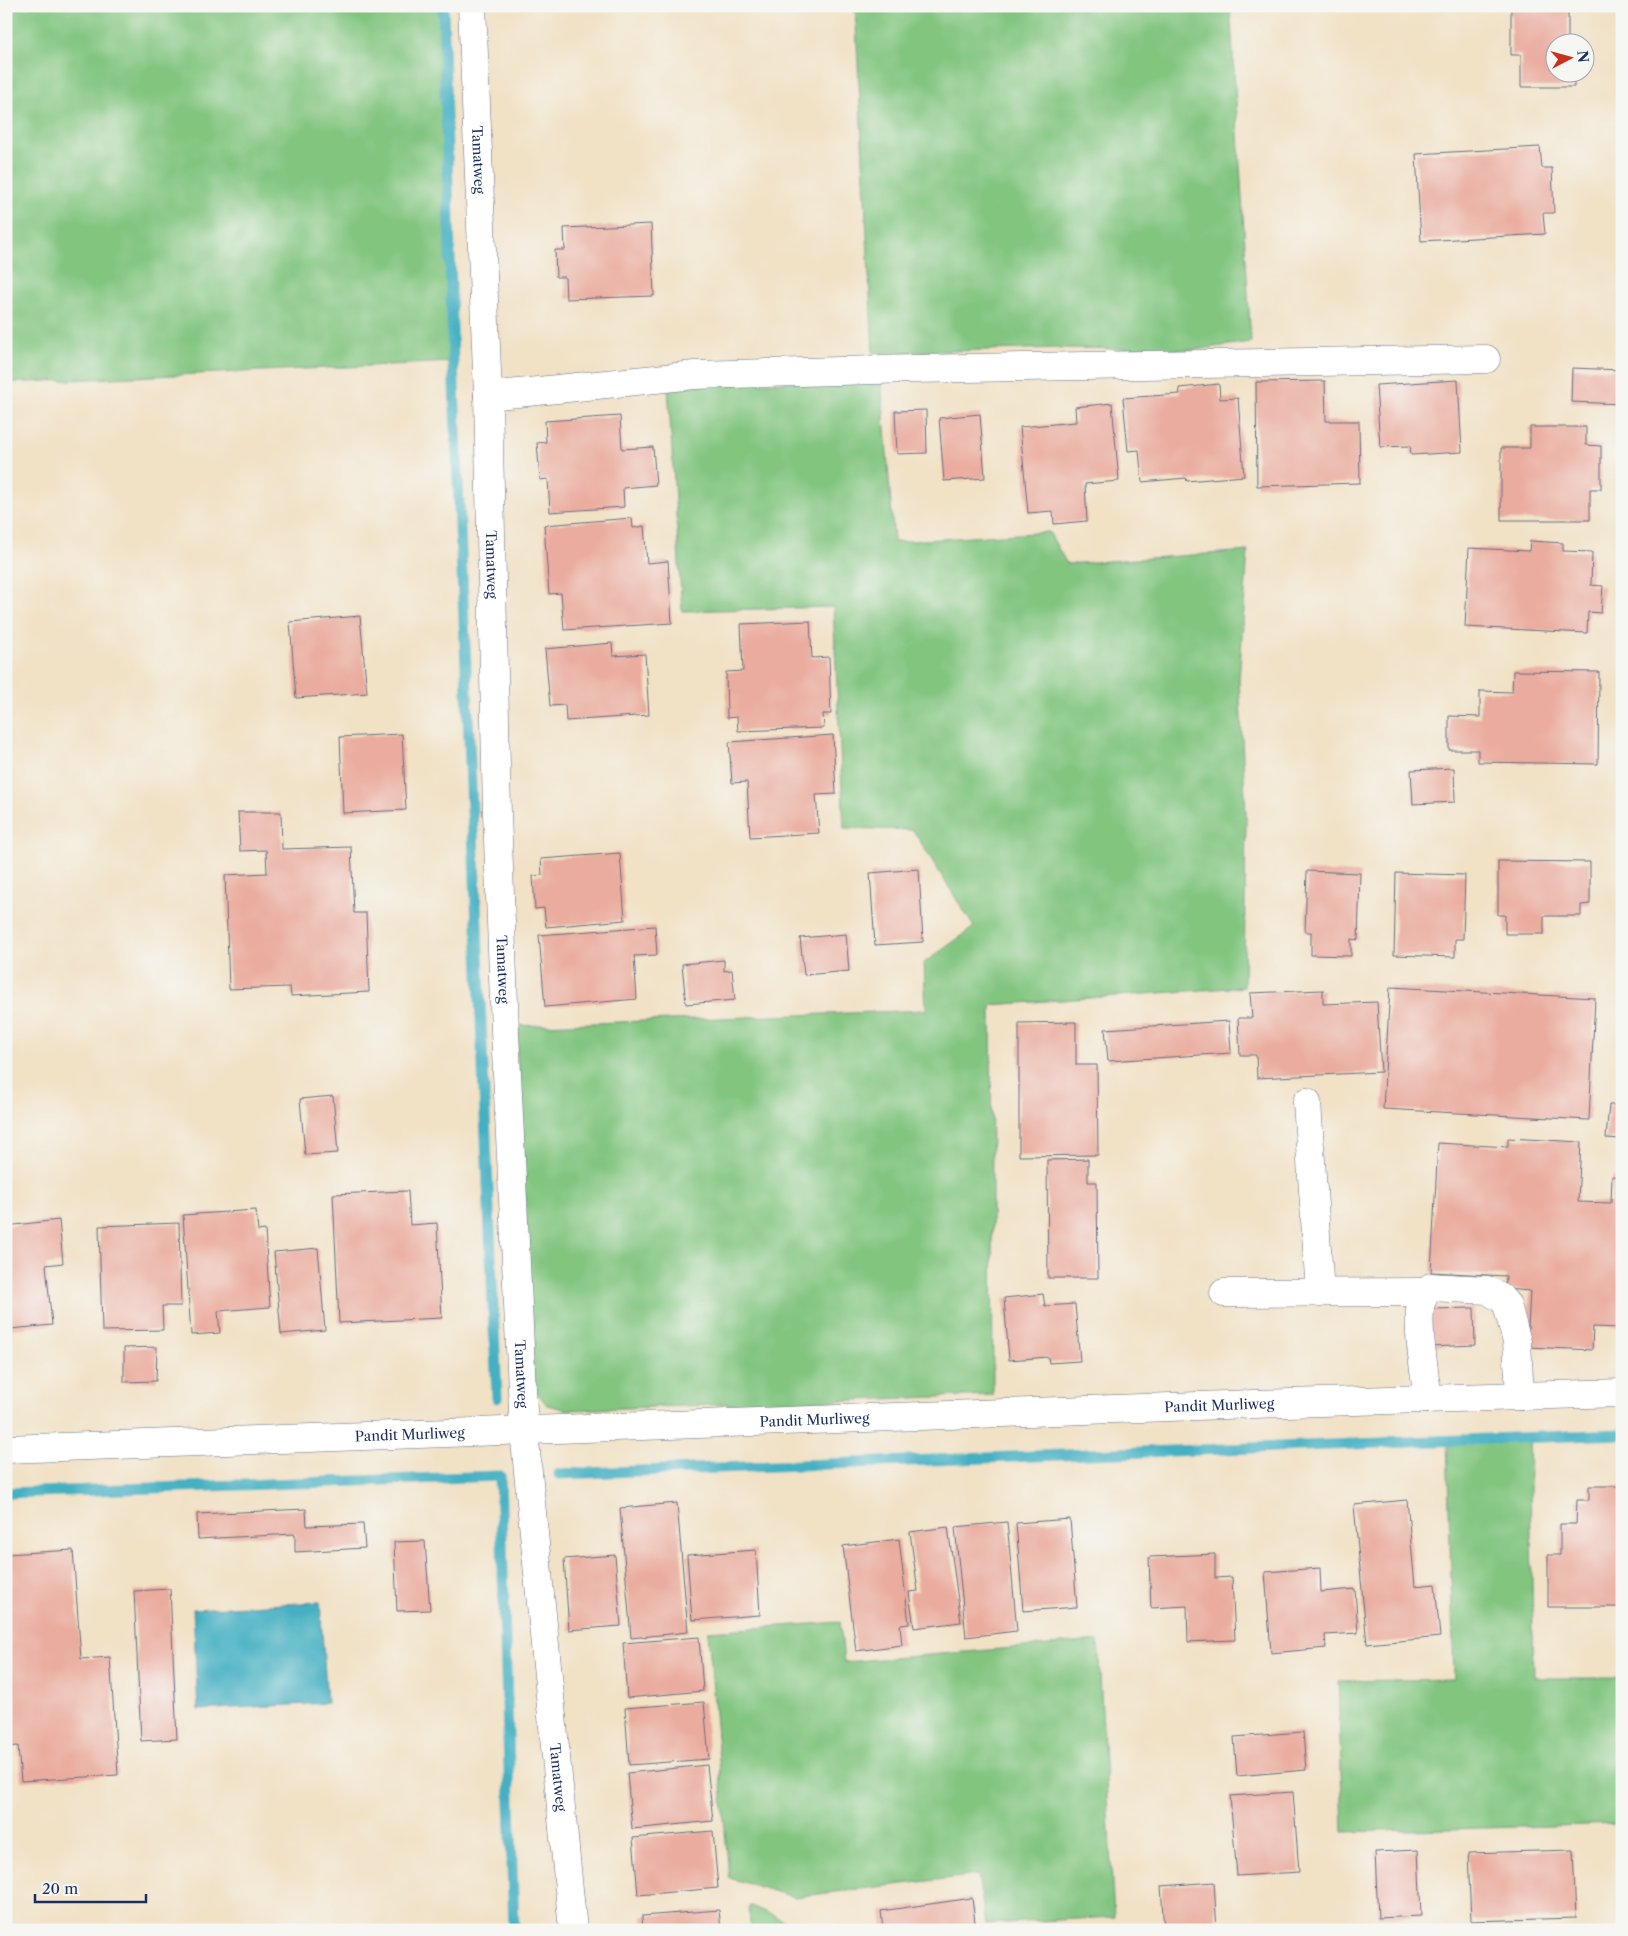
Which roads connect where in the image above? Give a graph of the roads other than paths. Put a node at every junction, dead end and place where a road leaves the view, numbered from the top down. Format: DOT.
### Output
graph roads {
  1 [pos="472,6"];
  2 [pos="1486,358"];
  3 [pos="488,396"];
  4 [pos="1307,1102"];
  5 [pos="1426,1292"];
  6 [pos="1224,1293"];
  7 [pos="1320,1293"];
  8 [pos="1622,1393"];
  9 [pos="1520,1396"];
  10 [pos="1428,1399"];
  11 [pos="524,1431"];
  12 [pos="6,1449"];
  13 [pos="573,1930"];
  1 -- 3 [label="street, Tamatweg"];
  2 -- 3 [label="street"];
  3 -- 11 [label="street, Tamatweg"];
  4 -- 7 [label="street"];
  5 -- 7 [label="street"];
  5 -- 9 [label="street"];
  5 -- 10 [label="street"];
  6 -- 7 [label="street"];
  8 -- 9 [label="street, Pandit Murliweg"];
  9 -- 10 [label="street, Pandit Murliweg"];
  10 -- 11 [label="street, Pandit Murliweg"];
  11 -- 12 [label="street, Pandit Murliweg"];
  11 -- 13 [label="street, Tamatweg"];
}
